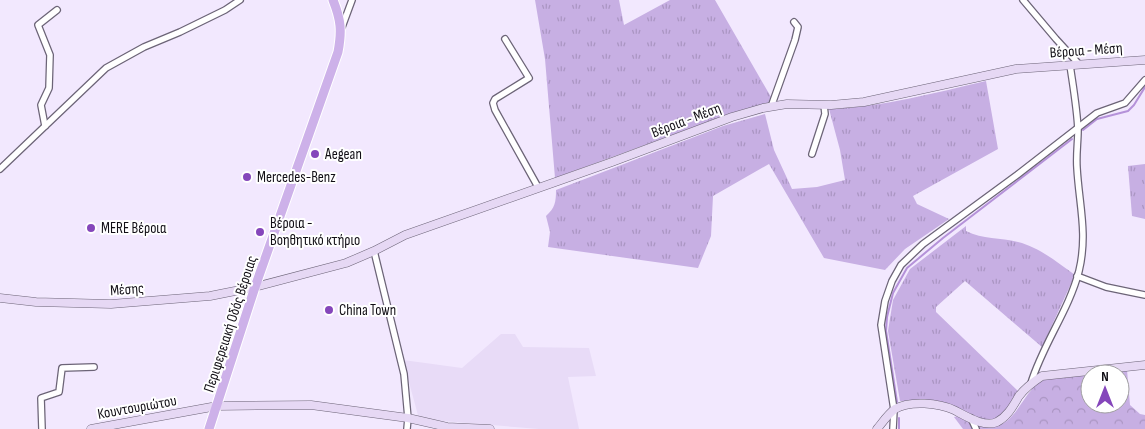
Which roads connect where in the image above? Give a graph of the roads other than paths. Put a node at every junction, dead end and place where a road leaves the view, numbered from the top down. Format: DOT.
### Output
graph roads {
  1 [pos="240,0"];
  2 [pos="333,0"];
  3 [pos="352,0"];
  4 [pos="1023,0"];
  5 [pos="57,10"];
  6 [pos="794,22"];
  7 [pos="341,29"];
  8 [pos="505,39"];
  9 [pos="1145,60"];
  10 [pos="1078,63"];
  11 [pos="1070,65"];
  12 [pos="1145,80"];
  13 [pos="824,105"];
  14 [pos="771,107"];
  15 [pos="45,126"];
  16 [pos="1078,128"];
  17 [pos="812,154"];
  18 [pos="0,169"];
  19 [pos="538,187"];
  20 [pos="374,252"];
  21 [pos="1077,276"];
  22 [pos="255,287"];
  23 [pos="1145,295"];
  24 [pos="0,298"];
  25 [pos="1145,364"];
  26 [pos="94,367"];
  27 [pos="1031,383"];
  28 [pos="217,406"];
  29 [pos="894,410"];
  30 [pos="408,418"];
  31 [pos="971,418"];
  32 [pos="42,429"];
  33 [pos="91,429"];
  34 [pos="209,429"];
  35 [pos="407,429"];
  36 [pos="490,429"];
  37 [pos="877,429"];
  38 [pos="893,429"];
  39 [pos="976,429"];
  1 -- 15 [label="street"];
  2 -- 7 [label="main road, Περιφερειακή Οδός Βέροιας"];
  3 -- 7 [label="street"];
  4 -- 10 [label="street"];
  5 -- 15 [label="street"];
  6 -- 14 [label="street"];
  7 -- 22 [label="main road, Περιφερειακή Οδός Βέροιας"];
  8 -- 19 [label="street"];
  9 -- 10 [label="street, Βέροια - Μέση"];
  10 -- 11 [label="street, Βέροια - Μέση"];
  11 -- 13 [label="street, Βέροια - Μέση"];
  11 -- 16 [label="street"];
  12 -- 16 [label="street"];
  13 -- 14 [label="street, Βέροια - Μέση"];
  13 -- 17 [label="street"];
  14 -- 19 [label="street, Βέροια - Μέση"];
  15 -- 18 [label="street"];
  16 -- 21 [label="street"];
  16 -- 29 [label="street"];
  19 -- 20 [label="street, Βέροια - Μέση"];
  20 -- 22 [label="street, Βέροια - Μέση"];
  20 -- 30 [label="street"];
  21 -- 23 [label="street"];
  21 -- 27 [label="street"];
  22 -- 24 [label="street, Μέσης"];
  22 -- 28 [label="main road, Περιφερειακή Οδός Βέροιας"];
  25 -- 27 [label="street"];
  26 -- 32 [label="street"];
  27 -- 31 [label="street"];
  28 -- 30 [label="street, Κουντουριώτου"];
  28 -- 33 [label="street, Κουντουριώτου"];
  28 -- 34 [label="main road, Περιφερειακή Οδός Βέροιας"];
  29 -- 31 [label="street"];
  29 -- 37 [label="street"];
  29 -- 38 [label="street"];
  30 -- 35 [label="street"];
  30 -- 36 [label="street, Κουντουριώτου"];
  31 -- 39 [label="street"];
}
